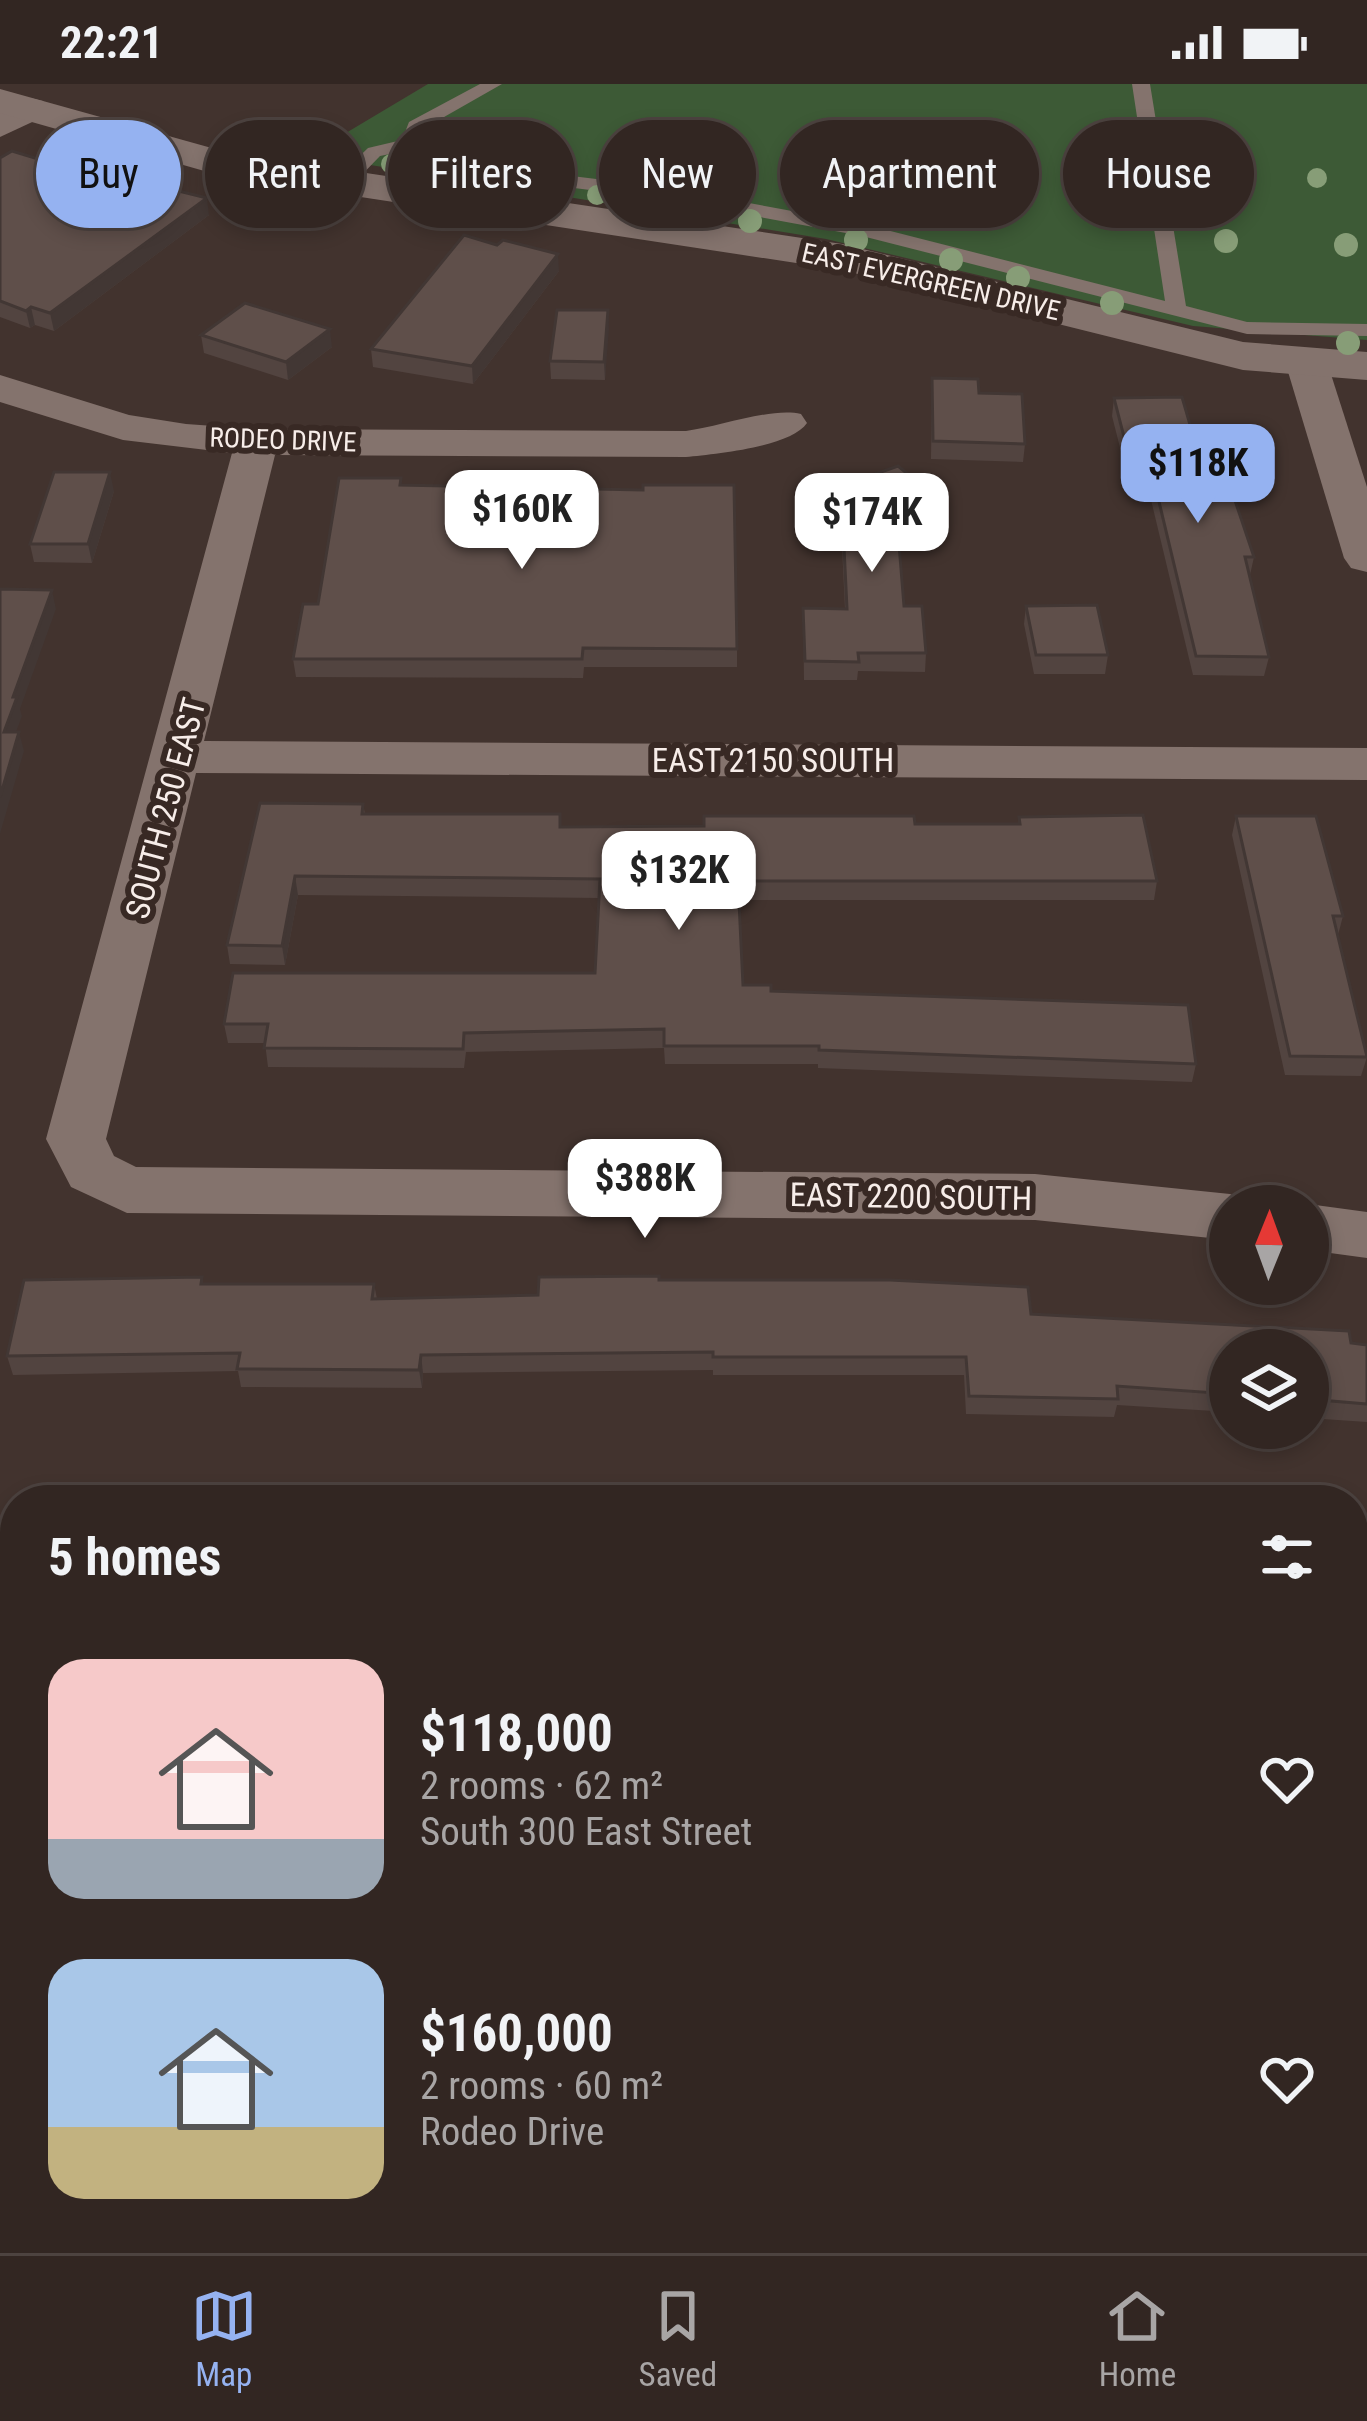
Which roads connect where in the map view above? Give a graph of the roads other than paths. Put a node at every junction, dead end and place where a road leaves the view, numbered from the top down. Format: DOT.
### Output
graph roads {
  1 [pos="493,84"];
  2 [pos="1141,84"];
  3 [pos="10,112"];
  4 [pos="426,120"];
  5 [pos="205,160"];
  6 [pos="575,182"];
  7 [pos="364,186"];
  8 [pos="1176,309"];
  9 [pos="1367,331"];
  10 [pos="1307,364"];
  11 [pos="1367,366"];
  12 [pos="0,388"];
  13 [pos="786,423"];
  14 [pos="257,442"];
  15 [pos="1367,558"];
  16 [pos="179,757"];
  17 [pos="1367,764"];
  18 [pos="92,1171"];
  19 [pos="1209,1215"];
  20 [pos="1329,1230"];
  21 [pos="1367,1235"];
  1 -- 4 [label="lane"];
  2 -- 8 [label="lane"];
  3 -- 5 [label="street, EAST EVERGREEN DRIVE"];
  6 -- 8 [label="lane"];
  7 -- 10 [label="street, EAST EVERGREEN DRIVE"];
  8 -- 9 [label="lane"];
  10 -- 11 [label="street, EAST EVERGREEN DRIVE"];
  10 -- 15 [label="street"];
  12 -- 14 [label="street, RODEO DRIVE"];
  13 -- 14 [label="street, RODEO DRIVE"];
  14 -- 16 [label="street, SOUTH 250 EAST"];
  16 -- 17 [label="street, EAST 2150 SOUTH"];
  16 -- 18 [label="street, SOUTH 250 EAST"];
  18 -- 19 [label="street, EAST 2200 SOUTH"];
  20 -- 21 [label="street"];
}
